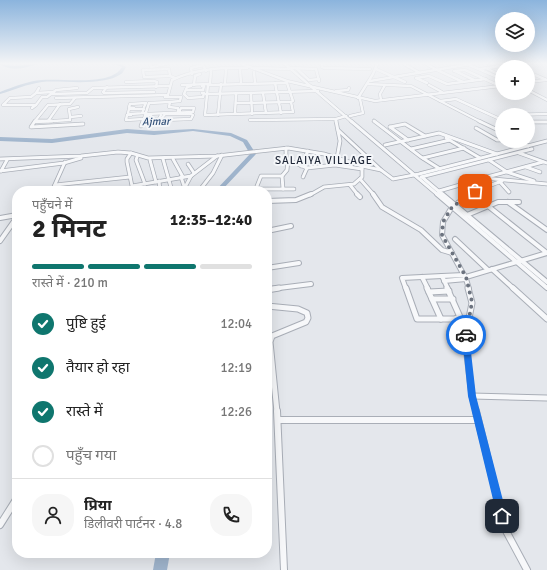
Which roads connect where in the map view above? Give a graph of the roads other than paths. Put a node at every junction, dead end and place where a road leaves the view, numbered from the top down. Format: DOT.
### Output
graph roads {
  1 [pos="38,91"];
  2 [pos="55,91"];
  3 [pos="76,91"];
  4 [pos="90,91"];
  5 [pos="104,91"];
  6 [pos="154,91"];
  7 [pos="169,91"];
  8 [pos="198,91"];
  9 [pos="207,91"];
  10 [pos="221,91"];
  11 [pos="235,91"];
  12 [pos="242,91"];
  13 [pos="298,91"];
  14 [pos="317,91"];
  15 [pos="331,91"];
  16 [pos="346,91"];
  17 [pos="361,91"];
  18 [pos="382,91"];
  19 [pos="418,91"];
  20 [pos="456,91"];
  21 [pos="137,92"];
  22 [pos="185,92"];
  23 [pos="290,92"];
  24 [pos="442,92"];
  25 [pos="36,93"];
  26 [pos="52,93"];
  27 [pos="251,93"];
  28 [pos="256,93"];
  29 [pos="263,93"];
  30 [pos="270,93"];
  31 [pos="277,93"];
  32 [pos="73,94"];
  33 [pos="153,94"];
  34 [pos="206,94"];
  35 [pos="221,94"];
  36 [pos="235,94"];
  37 [pos="242,94"];
  38 [pos="535,94"];
  39 [pos="426,95"];
  40 [pos="168,96"];
  41 [pos="19,97"];
  42 [pos="31,97"];
  43 [pos="42,97"];
  44 [pos="56,98"];
  45 [pos="75,98"];
  46 [pos="359,98"];
  47 [pos="381,100"];
  48 [pos="547,100"];
  49 [pos="439,101"];
  50 [pos="149,102"];
  51 [pos="166,102"];
  52 [pos="170,102"];
  53 [pos="185,102"];
  54 [pos="264,102"];
  55 [pos="279,102"];
  56 [pos="291,102"];
  57 [pos="236,103"];
  58 [pos="252,103"];
  59 [pos="60,104"];
  60 [pos="70,104"];
  61 [pos="12,105"];
  62 [pos="36,105"];
  63 [pos="78,107"];
  64 [pos="146,107"];
  65 [pos="170,107"];
  66 [pos="32,108"];
  67 [pos="69,108"];
  68 [pos="481,110"];
  69 [pos="145,113"];
  70 [pos="178,113"];
  71 [pos="266,113"];
  72 [pos="281,113"];
  73 [pos="162,114"];
  74 [pos="218,114"];
  75 [pos="235,114"];
  76 [pos="252,114"];
  77 [pos="468,114"];
  78 [pos="535,114"];
  79 [pos="547,115"];
  80 [pos="81,116"];
  81 [pos="349,117"];
  82 [pos="495,117"];
  83 [pos="540,117"];
  84 [pos="69,119"];
  85 [pos="142,119"];
  86 [pos="176,119"];
  87 [pos="336,119"];
  88 [pos="250,120"];
  89 [pos="48,121"];
  90 [pos="374,121"];
  91 [pos="35,122"];
  92 [pos="535,122"];
  93 [pos="547,122"];
  94 [pos="83,124"];
  95 [pos="71,125"];
  96 [pos="64,126"];
  97 [pos="141,126"];
  98 [pos="476,128"];
  99 [pos="495,128"];
  100 [pos="338,130"];
  101 [pos="439,134"];
  102 [pos="425,136"];
  103 [pos="495,139"];
  104 [pos="408,140"];
  105 [pos="450,140"];
  106 [pos="547,141"];
  107 [pos="400,142"];
  108 [pos="535,144"];
  109 [pos="385,145"];
  110 [pos="547,145"];
  111 [pos="284,148"];
  112 [pos="464,148"];
  113 [pos="520,148"];
  114 [pos="411,149"];
  115 [pos="308,151"];
  116 [pos="518,152"];
  117 [pos="130,154"];
  118 [pos="498,154"];
  119 [pos="222,155"];
  120 [pos="207,156"];
  121 [pos="217,156"];
  122 [pos="68,157"];
  123 [pos="81,157"];
  124 [pos="137,157"];
  125 [pos="337,158"];
  126 [pos="423,158"];
  127 [pos="480,158"];
  128 [pos="163,159"];
  129 [pos="173,159"];
  130 [pos="0,160"];
  131 [pos="7,160"];
  132 [pos="150,160"];
  133 [pos="288,160"];
  134 [pos="489,160"];
  135 [pos="542,162"];
  136 [pos="64,163"];
  137 [pos="547,163"];
  138 [pos="188,164"];
  139 [pos="301,166"];
  140 [pos="526,166"];
  141 [pos="307,168"];
  142 [pos="362,168"];
  143 [pos="440,169"];
  144 [pos="381,170"];
  145 [pos="1,171"];
  146 [pos="508,172"];
  147 [pos="540,172"];
  148 [pos="193,174"];
  149 [pos="282,176"];
  150 [pos="419,176"];
  151 [pos="130,177"];
  152 [pos="182,177"];
  153 [pos="303,177"];
  154 [pos="484,178"];
  155 [pos="360,179"];
  156 [pos="170,180"];
  157 [pos="501,181"];
  158 [pos="157,182"];
  159 [pos="517,182"];
  160 [pos="539,183"];
  161 [pos="145,184"];
  162 [pos="547,184"];
  163 [pos="55,185"];
  164 [pos="350,185"];
  165 [pos="158,186"];
  166 [pos="171,186"];
  167 [pos="183,186"];
  168 [pos="187,186"];
  169 [pos="203,186"];
  170 [pos="256,186"];
  171 [pos="294,189"];
  172 [pos="272,190"];
  173 [pos="283,190"];
  174 [pos="439,191"];
  175 [pos="508,192"];
  176 [pos="360,197"];
  177 [pos="272,201"];
  178 [pos="508,202"];
  179 [pos="519,202"];
  180 [pos="454,206"];
  181 [pos="488,206"];
  182 [pos="467,215"];
  183 [pos="12,217"];
  184 [pos="0,218"];
  185 [pos="12,223"];
  186 [pos="291,226"];
  187 [pos="272,230"];
  188 [pos="547,230"];
  189 [pos="455,239"];
  190 [pos="0,241"];
  191 [pos="452,253"];
  192 [pos="547,253"];
  193 [pos="520,262"];
  194 [pos="299,263"];
  195 [pos="272,267"];
  196 [pos="490,269"];
  197 [pos="422,277"];
  198 [pos="465,277"];
  199 [pos="443,278"];
  200 [pos="547,282"];
  201 [pos="311,284"];
  202 [pos="547,288"];
  203 [pos="272,289"];
  204 [pos="449,291"];
  205 [pos="429,292"];
  206 [pos="432,299"];
  207 [pos="453,299"];
  208 [pos="272,307"];
  209 [pos="547,319"];
  210 [pos="441,320"];
  211 [pos="272,336"];
  212 [pos="272,359"];
  213 [pos="472,396"];
  214 [pos="547,398"];
  215 [pos="278,420"];
  216 [pos="478,420"];
  217 [pos="12,506"];
  218 [pos="0,525"];
  219 [pos="284,570"];
  220 [pos="527,570"];
  1 -- 25 [label="street"];
  2 -- 26 [label="street"];
  3 -- 32 [label="street"];
  4 -- 32 [label="street"];
  5 -- 21 [label="street"];
  6 -- 33 [label="street"];
  7 -- 40 [label="street"];
  8 -- 22 [label="street"];
  9 -- 34 [label="street"];
  10 -- 35 [label="street"];
  11 -- 36 [label="street"];
  12 -- 37 [label="street"];
  13 -- 23 [label="street"];
  14 -- 81 [label="street"];
  15 -- 16 [label="street"];
  15 -- 46 [label="street"];
  17 -- 46 [label="street"];
  18 -- 47 [label="street"];
  19 -- 39 [label="street"];
  20 -- 24 [label="street"];
  21 -- 33 [label="street"];
  22 -- 22 [label="street"];
  22 -- 40 [label="street"];
  23 -- 31 [label="street"];
  23 -- 56 [label="street"];
  24 -- 39 [label="street"];
  25 -- 26 [label="street"];
  25 -- 42 [label="street"];
  26 -- 32 [label="street"];
  26 -- 43 [label="street"];
  27 -- 28 [label="street"];
  27 -- 37 [label="street"];
  27 -- 58 [label="street"];
  28 -- 29 [label="street"];
  29 -- 30 [label="street"];
  29 -- 54 [label="street"];
  30 -- 31 [label="street"];
  31 -- 55 [label="street"];
  33 -- 40 [label="street"];
  33 -- 45 [label="street"];
  33 -- 50 [label="street"];
  34 -- 35 [label="street"];
  34 -- 74 [label="street"];
  35 -- 36 [label="street"];
  35 -- 74 [label="street"];
  36 -- 37 [label="street"];
  36 -- 57 [label="street"];
  38 -- 48 [label="street"];
  39 -- 47 [label="street"];
  39 -- 49 [label="street"];
  40 -- 50 [label="street"];
  40 -- 51 [label="street"];
  40 -- 52 [label="street"];
  41 -- 42 [label="street"];
  41 -- 61 [label="street"];
  41 -- 61 [label="street"];
  42 -- 43 [label="street"];
  43 -- 62 [label="street"];
  44 -- 45 [label="street"];
  45 -- 60 [label="street"];
  46 -- 47 [label="street"];
  46 -- 81 [label="street"];
  49 -- 68 [label="street"];
  49 -- 77 [label="street"];
  50 -- 50 [label="street"];
  50 -- 51 [label="street"];
  50 -- 64 [label="street"];
  51 -- 52 [label="street"];
  52 -- 65 [label="street"];
  53 -- 65 [label="street"];
  54 -- 55 [label="street"];
  54 -- 58 [label="street"];
  54 -- 71 [label="street"];
  55 -- 56 [label="street"];
  55 -- 72 [label="street"];
  56 -- 72 [label="street"];
  57 -- 58 [label="street"];
  57 -- 75 [label="street"];
  58 -- 76 [label="street"];
  59 -- 60 [label="street"];
  59 -- 89 [label="street"];
  59 -- 91 [label="street"];
  60 -- 67 [label="street"];
  61 -- 62 [label="street"];
  62 -- 66 [label="street"];
  63 -- 67 [label="street"];
  64 -- 64 [label="street"];
  64 -- 69 [label="street"];
  65 -- 70 [label="street"];
  67 -- 84 [label="street"];
  68 -- 77 [label="street"];
  68 -- 82 [label="street"];
  69 -- 69 [label="street"];
  69 -- 73 [label="street"];
  69 -- 85 [label="street"];
  70 -- 70 [label="street"];
  70 -- 73 [label="street"];
  70 -- 86 [label="street"];
  70 -- 86 [label="street"];
  70 -- 86 [label="street"];
  71 -- 72 [label="street"];
  71 -- 76 [label="street"];
  73 -- 73 [label="street"];
  74 -- 75 [label="street"];
  75 -- 76 [label="street"];
  77 -- 99 [label="street"];
  78 -- 79 [label="street"];
  78 -- 83 [label="street"];
  79 -- 83 [label="street"];
  80 -- 84 [label="street"];
  81 -- 87 [label="street"];
  81 -- 109 [label="street"];
  81 -- 150 [label="street"];
  83 -- 93 [label="street"];
  84 -- 89 [label="street"];
  84 -- 95 [label="street"];
  84 -- 96 [label="street"];
  85 -- 85 [label="street"];
  85 -- 97 [label="street"];
  87 -- 88 [label="street"];
  87 -- 100 [label="street"];
  89 -- 91 [label="street"];
  90 -- 107 [label="street"];
  91 -- 96 [label="street"];
  92 -- 93 [label="street"];
  94 -- 95 [label="street"];
  95 -- 96 [label="street"];
  98 -- 103 [label="street"];
  100 -- 125 [label="street"];
  100 -- 144 [label="street"];
  101 -- 102 [label="street"];
  101 -- 105 [label="street"];
  101 -- 118 [label="street"];
  102 -- 104 [label="street"];
  102 -- 104 [label="street"];
  104 -- 107 [label="street"];
  105 -- 112 [label="street"];
  105 -- 114 [label="street"];
  106 -- 108 [label="street"];
  107 -- 109 [label="street"];
  107 -- 114 [label="street"];
  109 -- 150 [label="street"];
  110 -- 116 [label="street"];
  111 -- 115 [label="street"];
  111 -- 119 [label="street"];
  111 -- 133 [label="street"];
  112 -- 126 [label="street"];
  112 -- 127 [label="street"];
  113 -- 118 [label="street"];
  114 -- 126 [label="street"];
  115 -- 125 [label="street"];
  115 -- 139 [label="street"];
  116 -- 134 [label="street"];
  116 -- 135 [label="street"];
  117 -- 120 [label="street"];
  117 -- 123 [label="street"];
  117 -- 124 [label="street"];
  117 -- 151 [label="street"];
  118 -- 127 [label="street"];
  119 -- 121 [label="street"];
  119 -- 169 [label="street"];
  120 -- 121 [label="street"];
  120 -- 129 [label="street"];
  121 -- 148 [label="street"];
  122 -- 123 [label="street"];
  122 -- 131 [label="street"];
  122 -- 136 [label="street"];
  123 -- 130 [label="street"];
  123 -- 136 [label="street"];
  124 -- 132 [label="street"];
  124 -- 161 [label="street"];
  125 -- 142 [label="street"];
  126 -- 143 [label="street"];
  127 -- 143 [label="street"];
  128 -- 129 [label="street"];
  128 -- 132 [label="street"];
  128 -- 156 [label="street"];
  129 -- 152 [label="street"];
  130 -- 131 [label="street"];
  131 -- 145 [label="street"];
  132 -- 158 [label="street"];
  133 -- 139 [label="street"];
  133 -- 149 [label="street"];
  134 -- 146 [label="street"];
  134 -- 150 [label="street"];
  135 -- 137 [label="street"];
  135 -- 140 [label="street"];
  136 -- 145 [label="street"];
  136 -- 163 [label="street"];
  138 -- 148 [label="street"];
  139 -- 141 [label="street"];
  140 -- 146 [label="street"];
  140 -- 147 [label="street"];
  141 -- 142 [label="street"];
  141 -- 153 [label="street"];
  142 -- 144 [label="street"];
  142 -- 155 [label="street"];
  143 -- 150 [label="street"];
  144 -- 150 [label="street"];
  146 -- 154 [label="street"];
  146 -- 159 [label="street"];
  146 -- 160 [label="street"];
  148 -- 152 [label="street"];
  148 -- 168 [label="street"];
  149 -- 170 [label="street"];
  149 -- 173 [label="street"];
  150 -- 174 [label="street"];
  150 -- 180 [label="street"];
  151 -- 161 [label="street"];
  151 -- 163 [label="street"];
  152 -- 156 [label="street"];
  152 -- 167 [label="street"];
  154 -- 157 [label="street"];
  154 -- 174 [label="street"];
  155 -- 164 [label="street"];
  155 -- 191 [label="street"];
  156 -- 158 [label="street"];
  156 -- 166 [label="street"];
  157 -- 159 [label="street"];
  157 -- 175 [label="street"];
  157 -- 180 [label="street"];
  158 -- 161 [label="street"];
  158 -- 165 [label="street"];
  159 -- 160 [label="street"];
  160 -- 162 [label="street"];
  164 -- 176 [label="street"];
  164 -- 177 [label="street"];
  171 -- 173 [label="street"];
  172 -- 173 [label="street"];
  174 -- 180 [label="street"];
  178 -- 179 [label="street"];
  178 -- 181 [label="street"];
  178 -- 188 [label="street"];
  180 -- 182 [label="street"];
  180 -- 191 [label="street"];
  180 -- 193 [label="street"];
  181 -- 182 [label="street"];
  181 -- 192 [label="street"];
  182 -- 193 [label="street"];
  183 -- 184 [label="street"];
  185 -- 190 [label="street"];
  186 -- 187 [label="street"];
  189 -- 196 [label="street"];
  191 -- 198 [label="street"];
  192 -- 193 [label="street"];
  193 -- 196 [label="street"];
  193 -- 200 [label="street"];
  193 -- 202 [label="street"];
  194 -- 195 [label="street"];
  196 -- 198 [label="street"];
  196 -- 209 [label="street"];
  197 -- 199 [label="street"];
  197 -- 205 [label="street"];
  197 -- 210 [label="street"];
  198 -- 199 [label="street"];
  198 -- 213 [label="street"];
  199 -- 204 [label="street"];
  201 -- 203 [label="street"];
  204 -- 205 [label="street"];
  204 -- 207 [label="street"];
  205 -- 206 [label="street"];
  206 -- 207 [label="street"];
  206 -- 210 [label="street"];
  207 -- 210 [label="street"];
  208 -- 211 [label="street"];
  212 -- 215 [label="street"];
  213 -- 214 [label="street"];
  213 -- 216 [label="street"];
  215 -- 216 [label="street"];
  215 -- 219 [label="street"];
  216 -- 220 [label="street"];
  217 -- 218 [label="street"];
}
